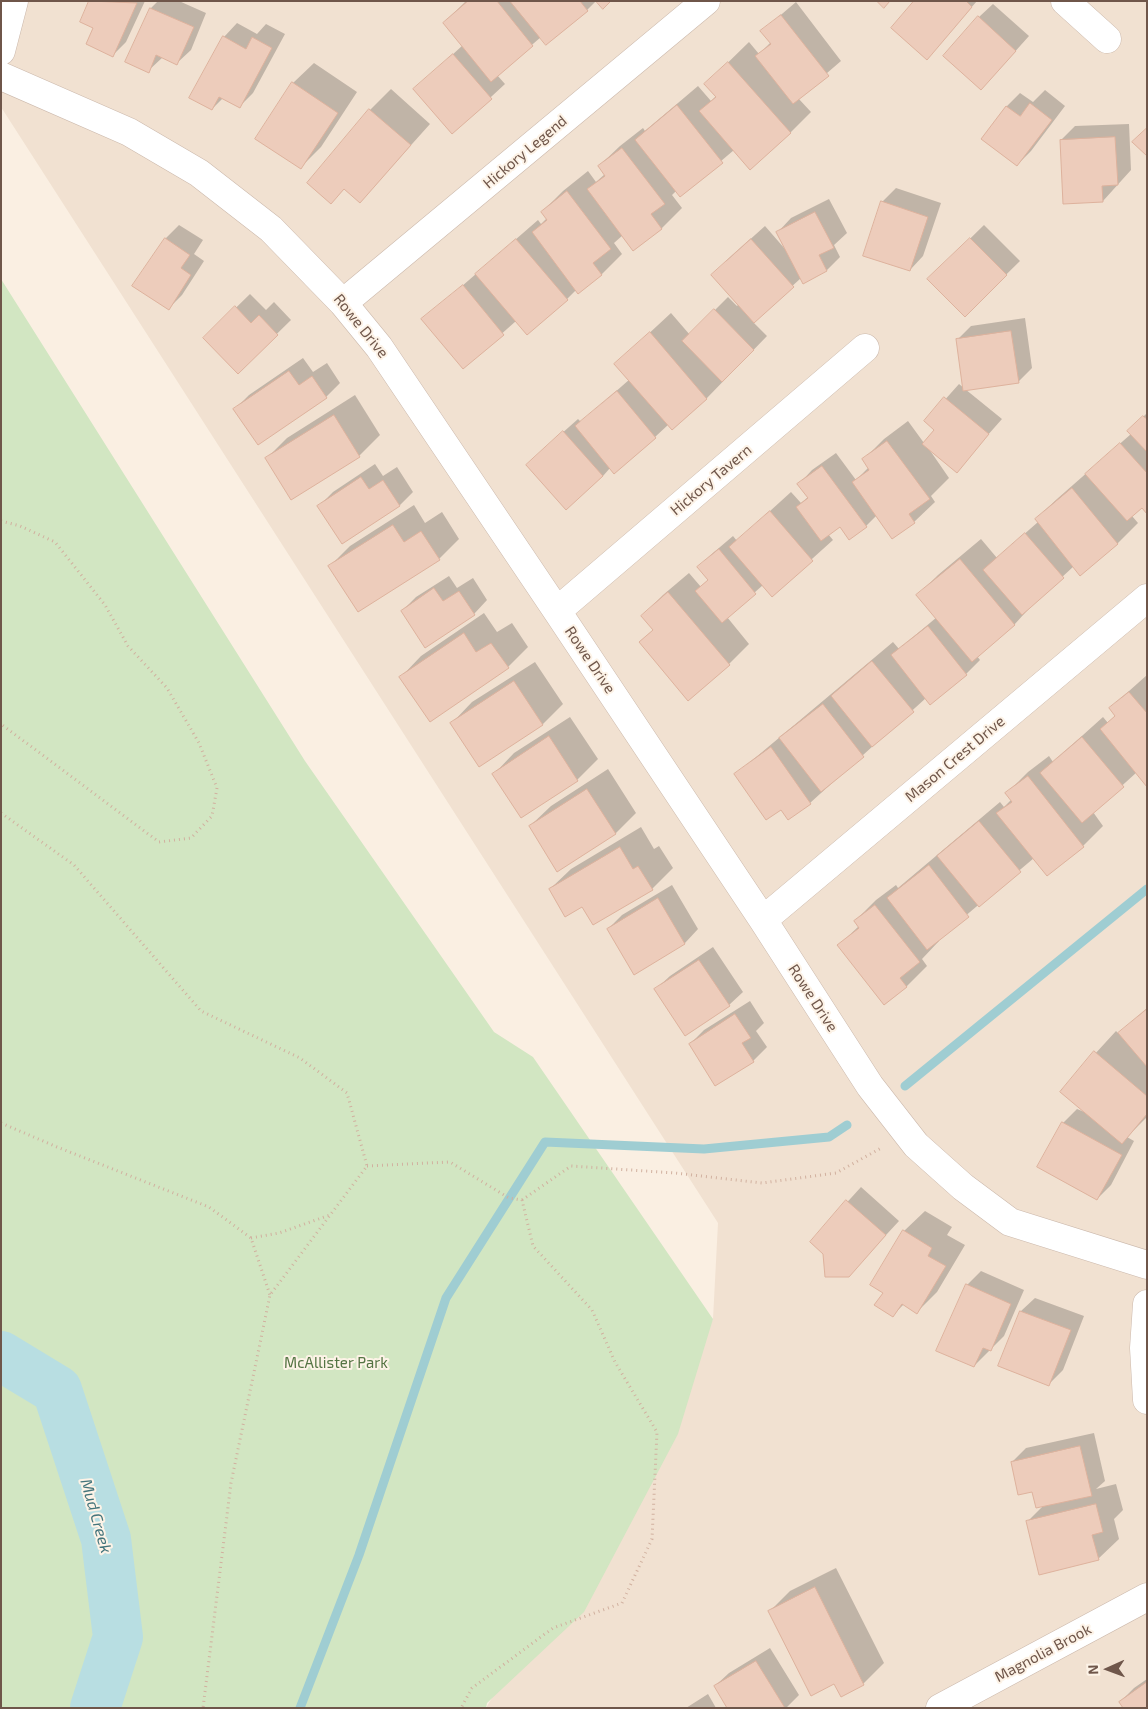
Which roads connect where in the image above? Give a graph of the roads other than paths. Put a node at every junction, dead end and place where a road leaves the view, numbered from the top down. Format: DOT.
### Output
graph roads {
  1 [pos="14,1"];
  2 [pos="706,1"];
  3 [pos="1065,1"];
  4 [pos="1107,39"];
  5 [pos="1,51"];
  6 [pos="1,76"];
  7 [pos="343,303"];
  8 [pos="865,348"];
  9 [pos="1147,598"];
  10 [pos="557,611"];
  11 [pos="763,920"];
  12 [pos="1147,1265"];
  13 [pos="1147,1304"];
  14 [pos="1147,1400"];
  15 [pos="1147,1598"];
  16 [pos="940,1708"];
  1 -- 5 [label="street"];
  2 -- 7 [label="street, Hickory Legend"];
  3 -- 4 [label="street"];
  6 -- 7 [label="street, Rowe Drive"];
  7 -- 10 [label="street, Rowe Drive"];
  8 -- 10 [label="street, Hickory Tavern"];
  9 -- 11 [label="street, Mason Crest Drive"];
  10 -- 11 [label="street, Rowe Drive"];
  11 -- 12 [label="street, Rowe Drive"];
  13 -- 14 [label="street"];
  15 -- 16 [label="street, Magnolia Brook"];
}
